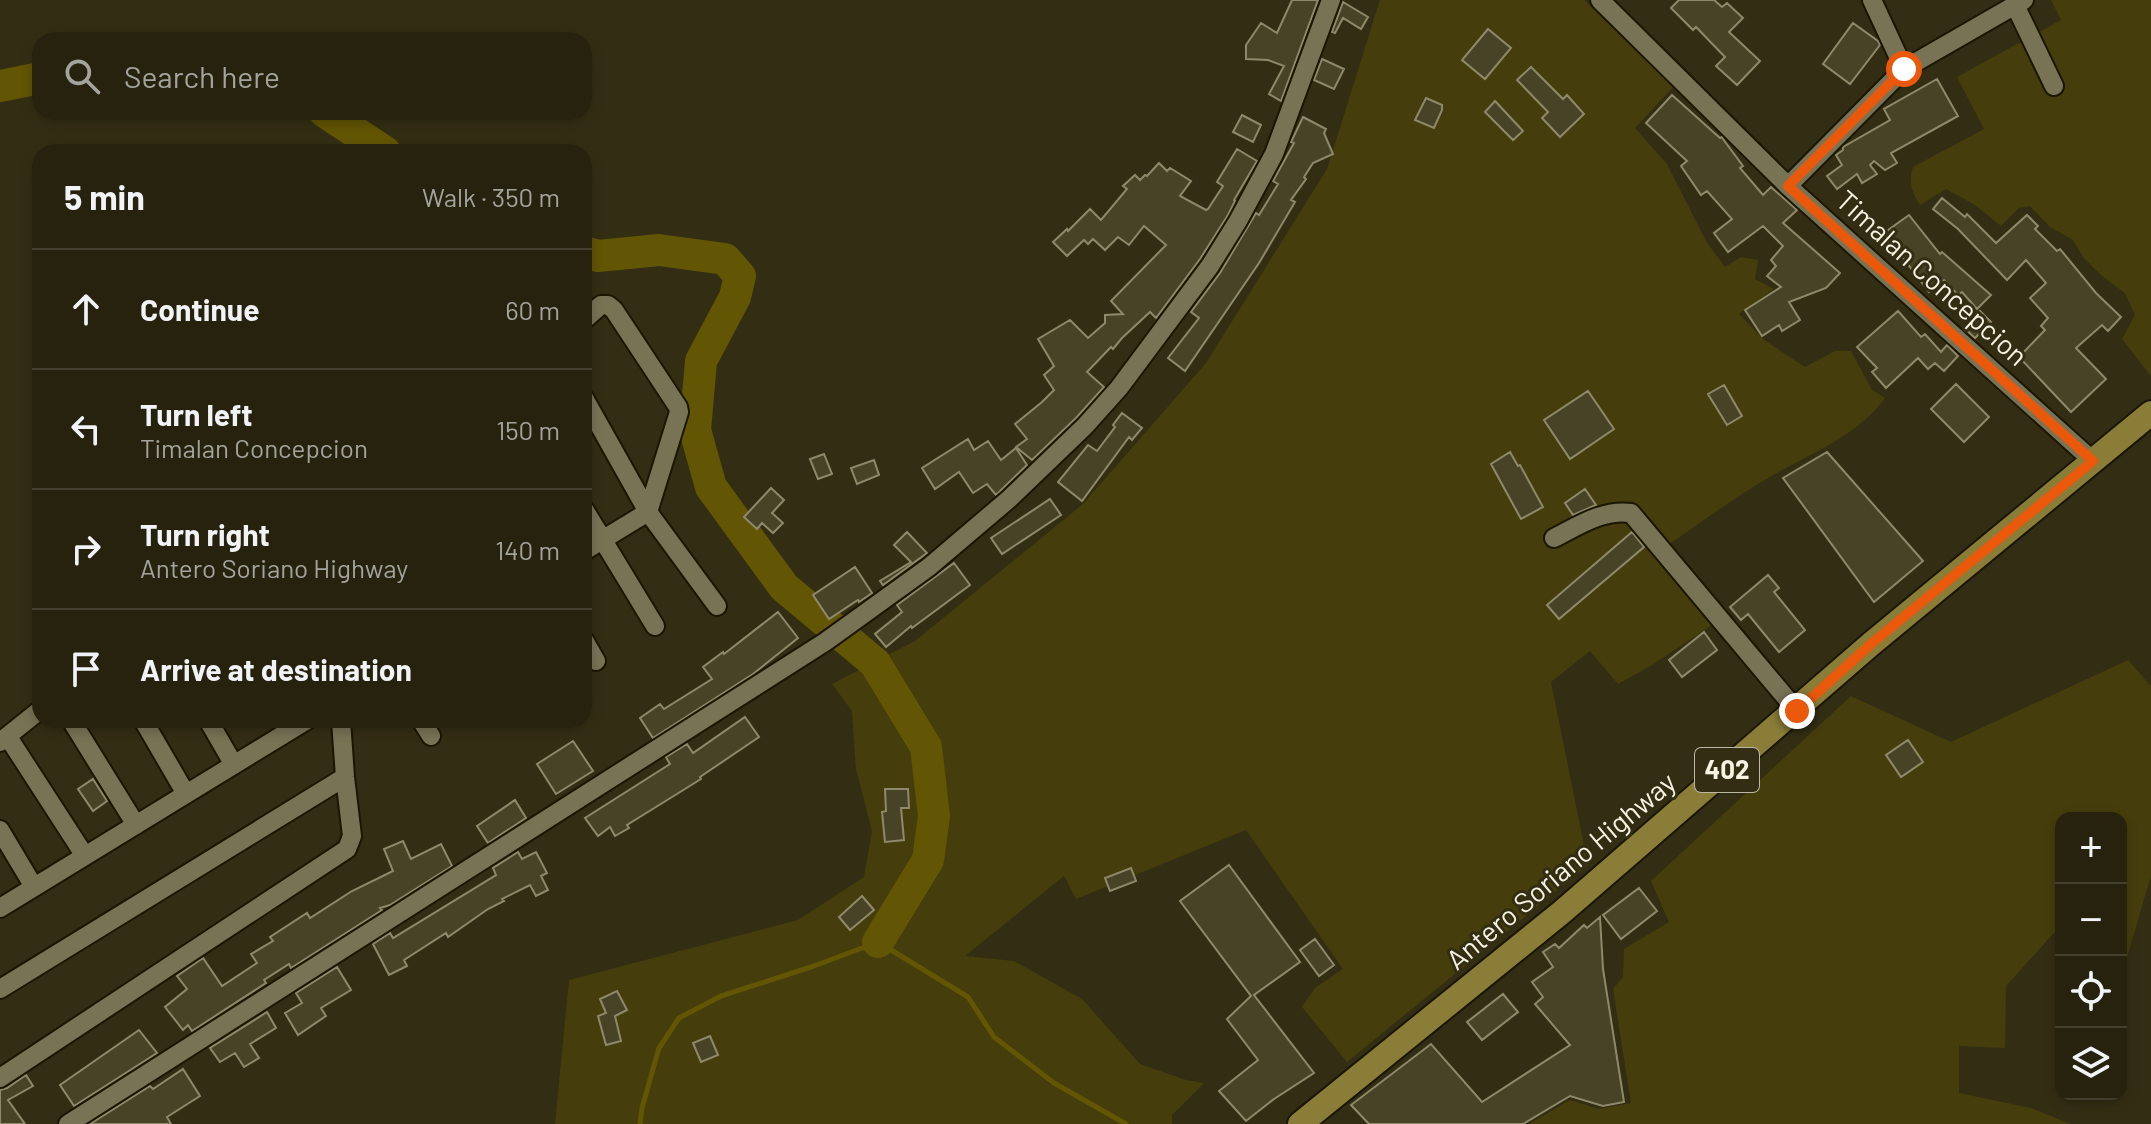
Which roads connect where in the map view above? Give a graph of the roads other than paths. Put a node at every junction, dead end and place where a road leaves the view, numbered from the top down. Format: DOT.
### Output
graph roads {
  1 [pos="1331,0"];
  2 [pos="1600,0"];
  3 [pos="1872,0"];
  4 [pos="2019,3"];
  5 [pos="1904,69"];
  6 [pos="2054,86"];
  7 [pos="1788,186"];
  8 [pos="592,313"];
  9 [pos="592,412"];
  10 [pos="2151,413"];
  11 [pos="2093,461"];
  12 [pos="648,512"];
  13 [pos="592,523"];
  14 [pos="1554,538"];
  15 [pos="602,540"];
  16 [pos="592,546"];
  17 [pos="717,606"];
  18 [pos="655,626"];
  19 [pos="592,654"];
  20 [pos="596,661"];
  21 [pos="1797,711"];
  22 [pos="32,716"];
  23 [pos="76,728"];
  24 [pos="148,728"];
  25 [pos="213,728"];
  26 [pos="279,728"];
  27 [pos="342,728"];
  28 [pos="4,739"];
  29 [pos="234,765"];
  30 [pos="345,777"];
  31 [pos="186,794"];
  32 [pos="136,825"];
  33 [pos="0,830"];
  34 [pos="85,856"];
  35 [pos="34,887"];
  36 [pos="0,908"];
  37 [pos="0,989"];
  38 [pos="0,1078"];
  39 [pos="68,1124"];
  40 [pos="1300,1124"];
  1 -- 39 [label="street"];
  2 -- 7 [label="street, Timalan Concepcion"];
  3 -- 5 [label="street"];
  4 -- 5 [label="street"];
  4 -- 6 [label="street"];
  5 -- 7 [label="street"];
  7 -- 11 [label="street, Timalan Concepcion"];
  8 -- 12 [label="street"];
  9 -- 12 [label="street"];
  10 -- 11 [label="main road, Antero Soriano Highway / 402"];
  11 -- 21 [label="main road, Antero Soriano Highway / 402"];
  12 -- 15 [label="street"];
  12 -- 17 [label="street"];
  13 -- 15 [label="street"];
  14 -- 21 [label="street"];
  15 -- 16 [label="street"];
  15 -- 18 [label="street"];
  19 -- 20 [label="street"];
  21 -- 40 [label="main road, Antero Soriano Highway / 402"];
  22 -- 28 [label="street"];
  23 -- 32 [label="street"];
  24 -- 31 [label="street"];
  25 -- 29 [label="street"];
  26 -- 29 [label="street"];
  27 -- 30 [label="street"];
  28 -- 34 [label="street"];
  29 -- 31 [label="street"];
  30 -- 37 [label="street"];
  30 -- 38 [label="street"];
  31 -- 32 [label="street"];
  32 -- 34 [label="street"];
  33 -- 35 [label="street"];
  34 -- 35 [label="street"];
  35 -- 36 [label="street"];
}
